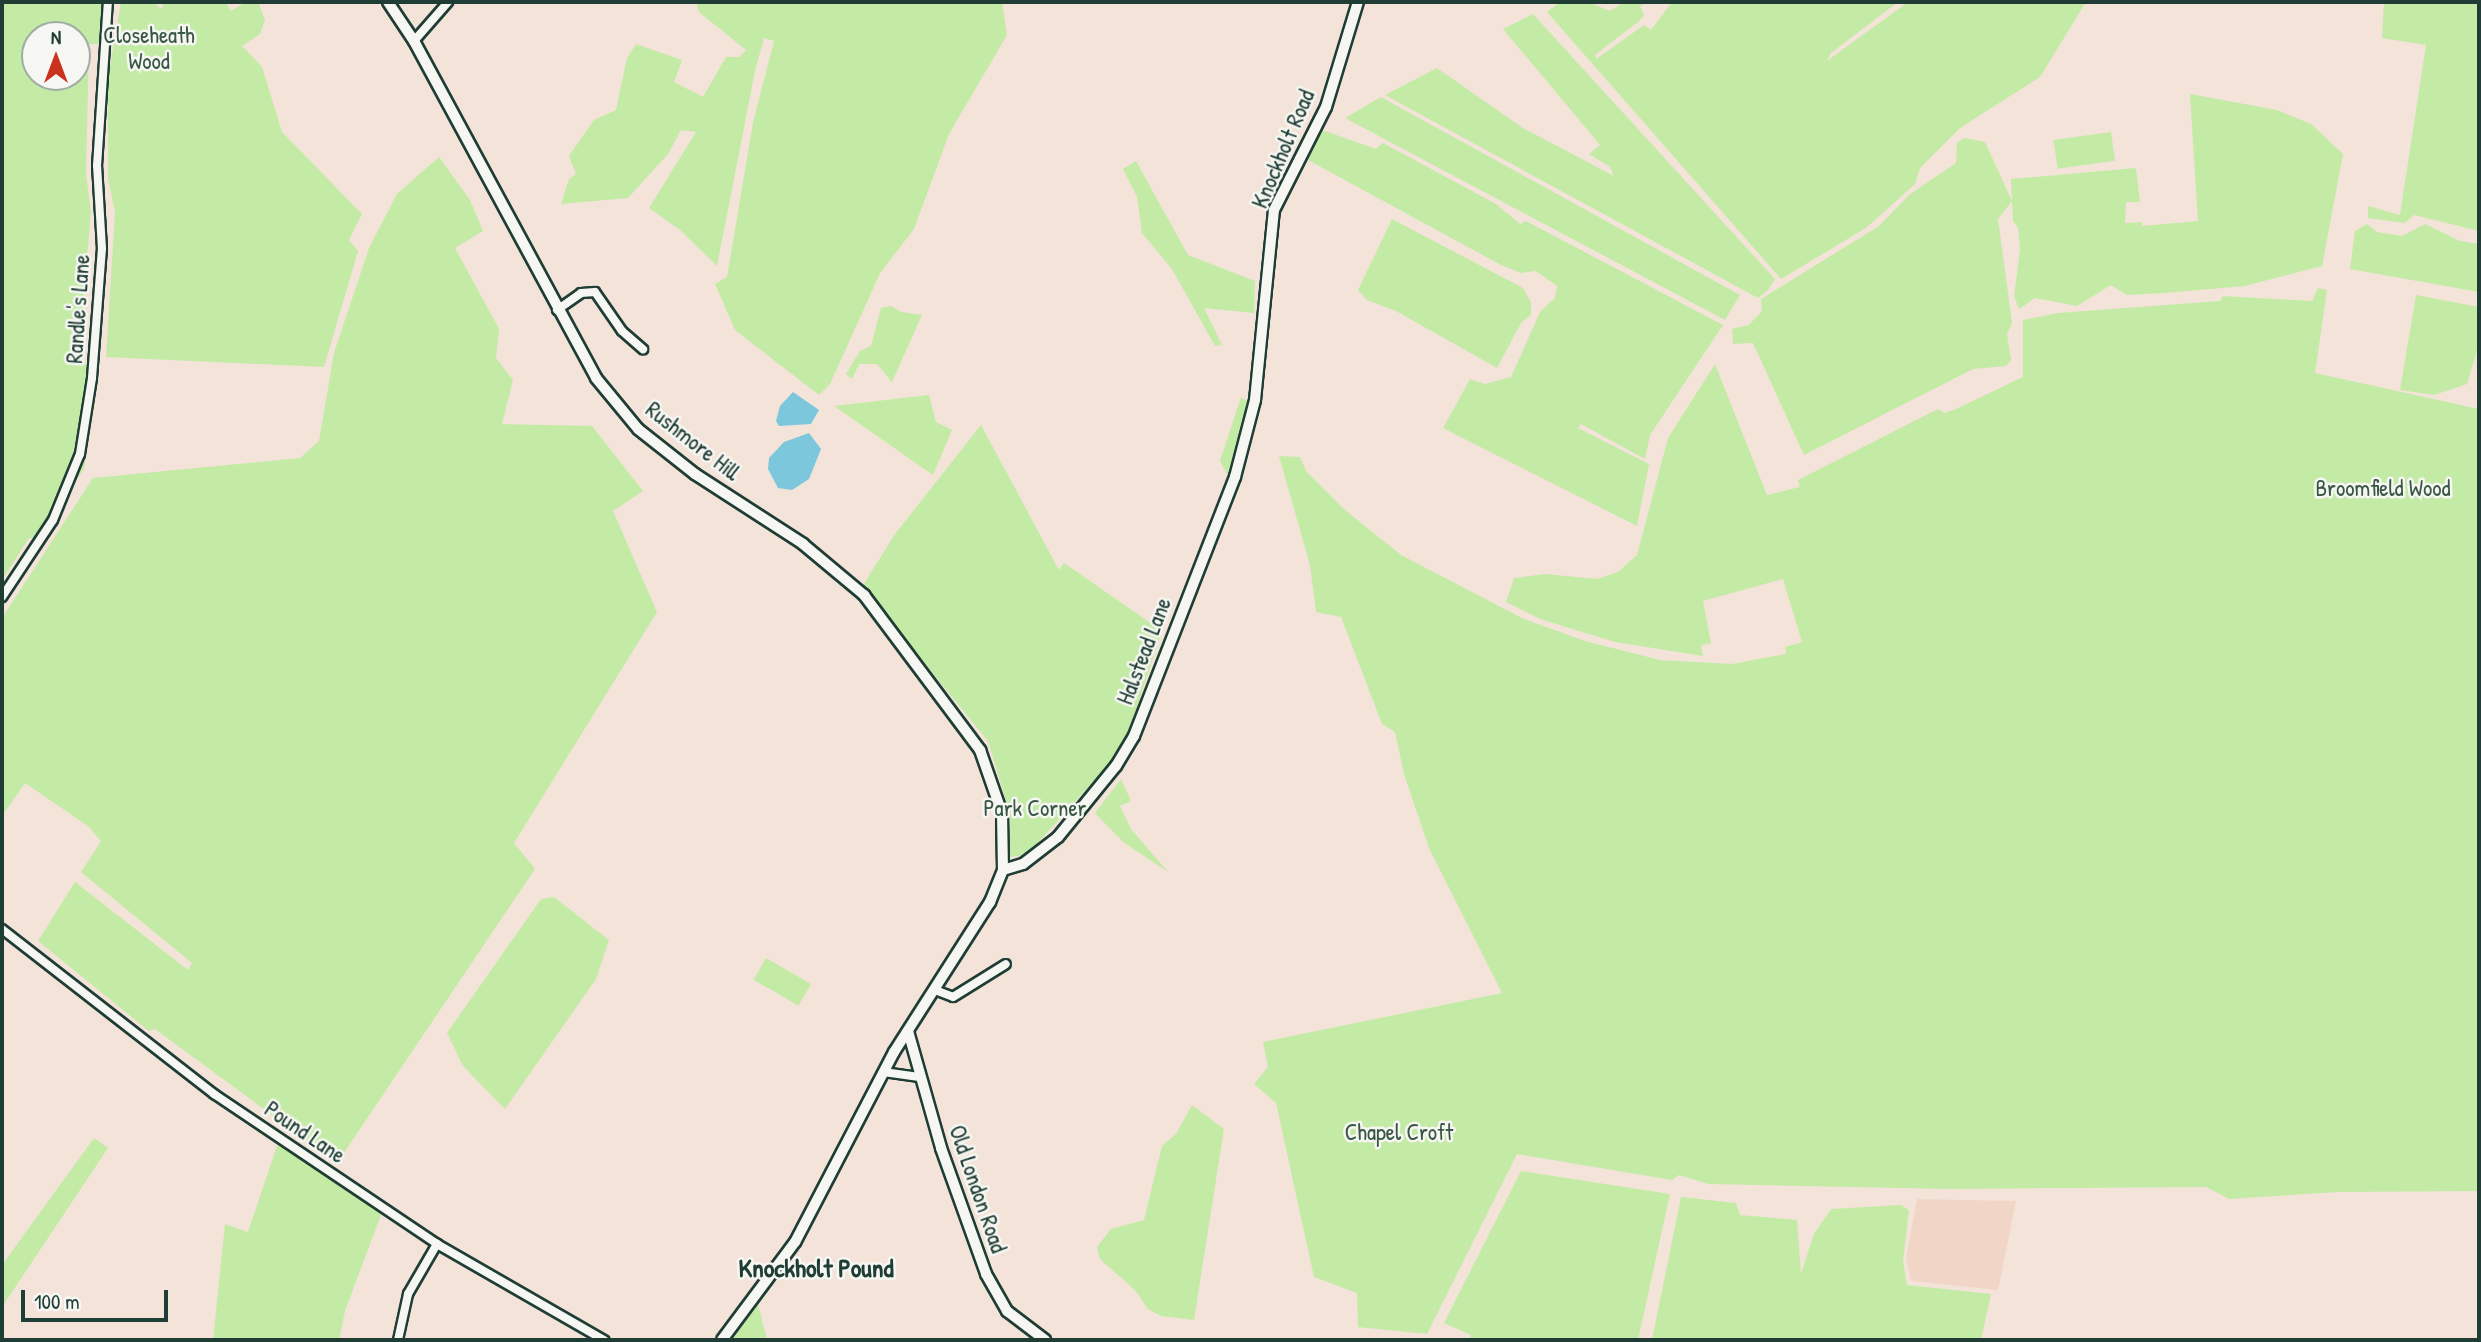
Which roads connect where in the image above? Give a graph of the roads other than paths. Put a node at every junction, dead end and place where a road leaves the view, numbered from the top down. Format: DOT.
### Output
graph roads {
  1 [pos="107,2"];
  2 [pos="388,2"];
  3 [pos="448,2"];
  4 [pos="1358,2"];
  5 [pos="414,41"];
  6 [pos="557,310"];
  7 [pos="643,349"];
  8 [pos="1255,400"];
  9 [pos="2,597"];
  10 [pos="1003,870"];
  11 [pos="2,929"];
  12 [pos="1006,964"];
  13 [pos="934,990"];
  14 [pos="908,1031"];
  15 [pos="884,1072"];
  16 [pos="919,1077"];
  17 [pos="437,1244"];
  18 [pos="398,1340"];
  19 [pos="604,1340"];
  20 [pos="722,1340"];
  21 [pos="1045,1340"];
  1 -- 9 [label="street, Randle's Lane"];
  2 -- 5 [label="street, Rushmore Hill"];
  3 -- 5 [label="street"];
  4 -- 8 [label="street, Knockholt Road"];
  5 -- 6 [label="street, Rushmore Hill"];
  6 -- 7 [label="street"];
  6 -- 10 [label="street, Rushmore Hill"];
  8 -- 10 [label="street, Halstead Lane"];
  10 -- 13 [label="street"];
  11 -- 17 [label="street, Pound Lane"];
  12 -- 13 [label="street"];
  13 -- 14 [label="street"];
  14 -- 15 [label="street"];
  14 -- 16 [label="street, Old London Road"];
  15 -- 16 [label="street"];
  15 -- 20 [label="street"];
  16 -- 21 [label="street, Old London Road"];
  17 -- 18 [label="street"];
  17 -- 19 [label="street, Pound Lane"];
}
